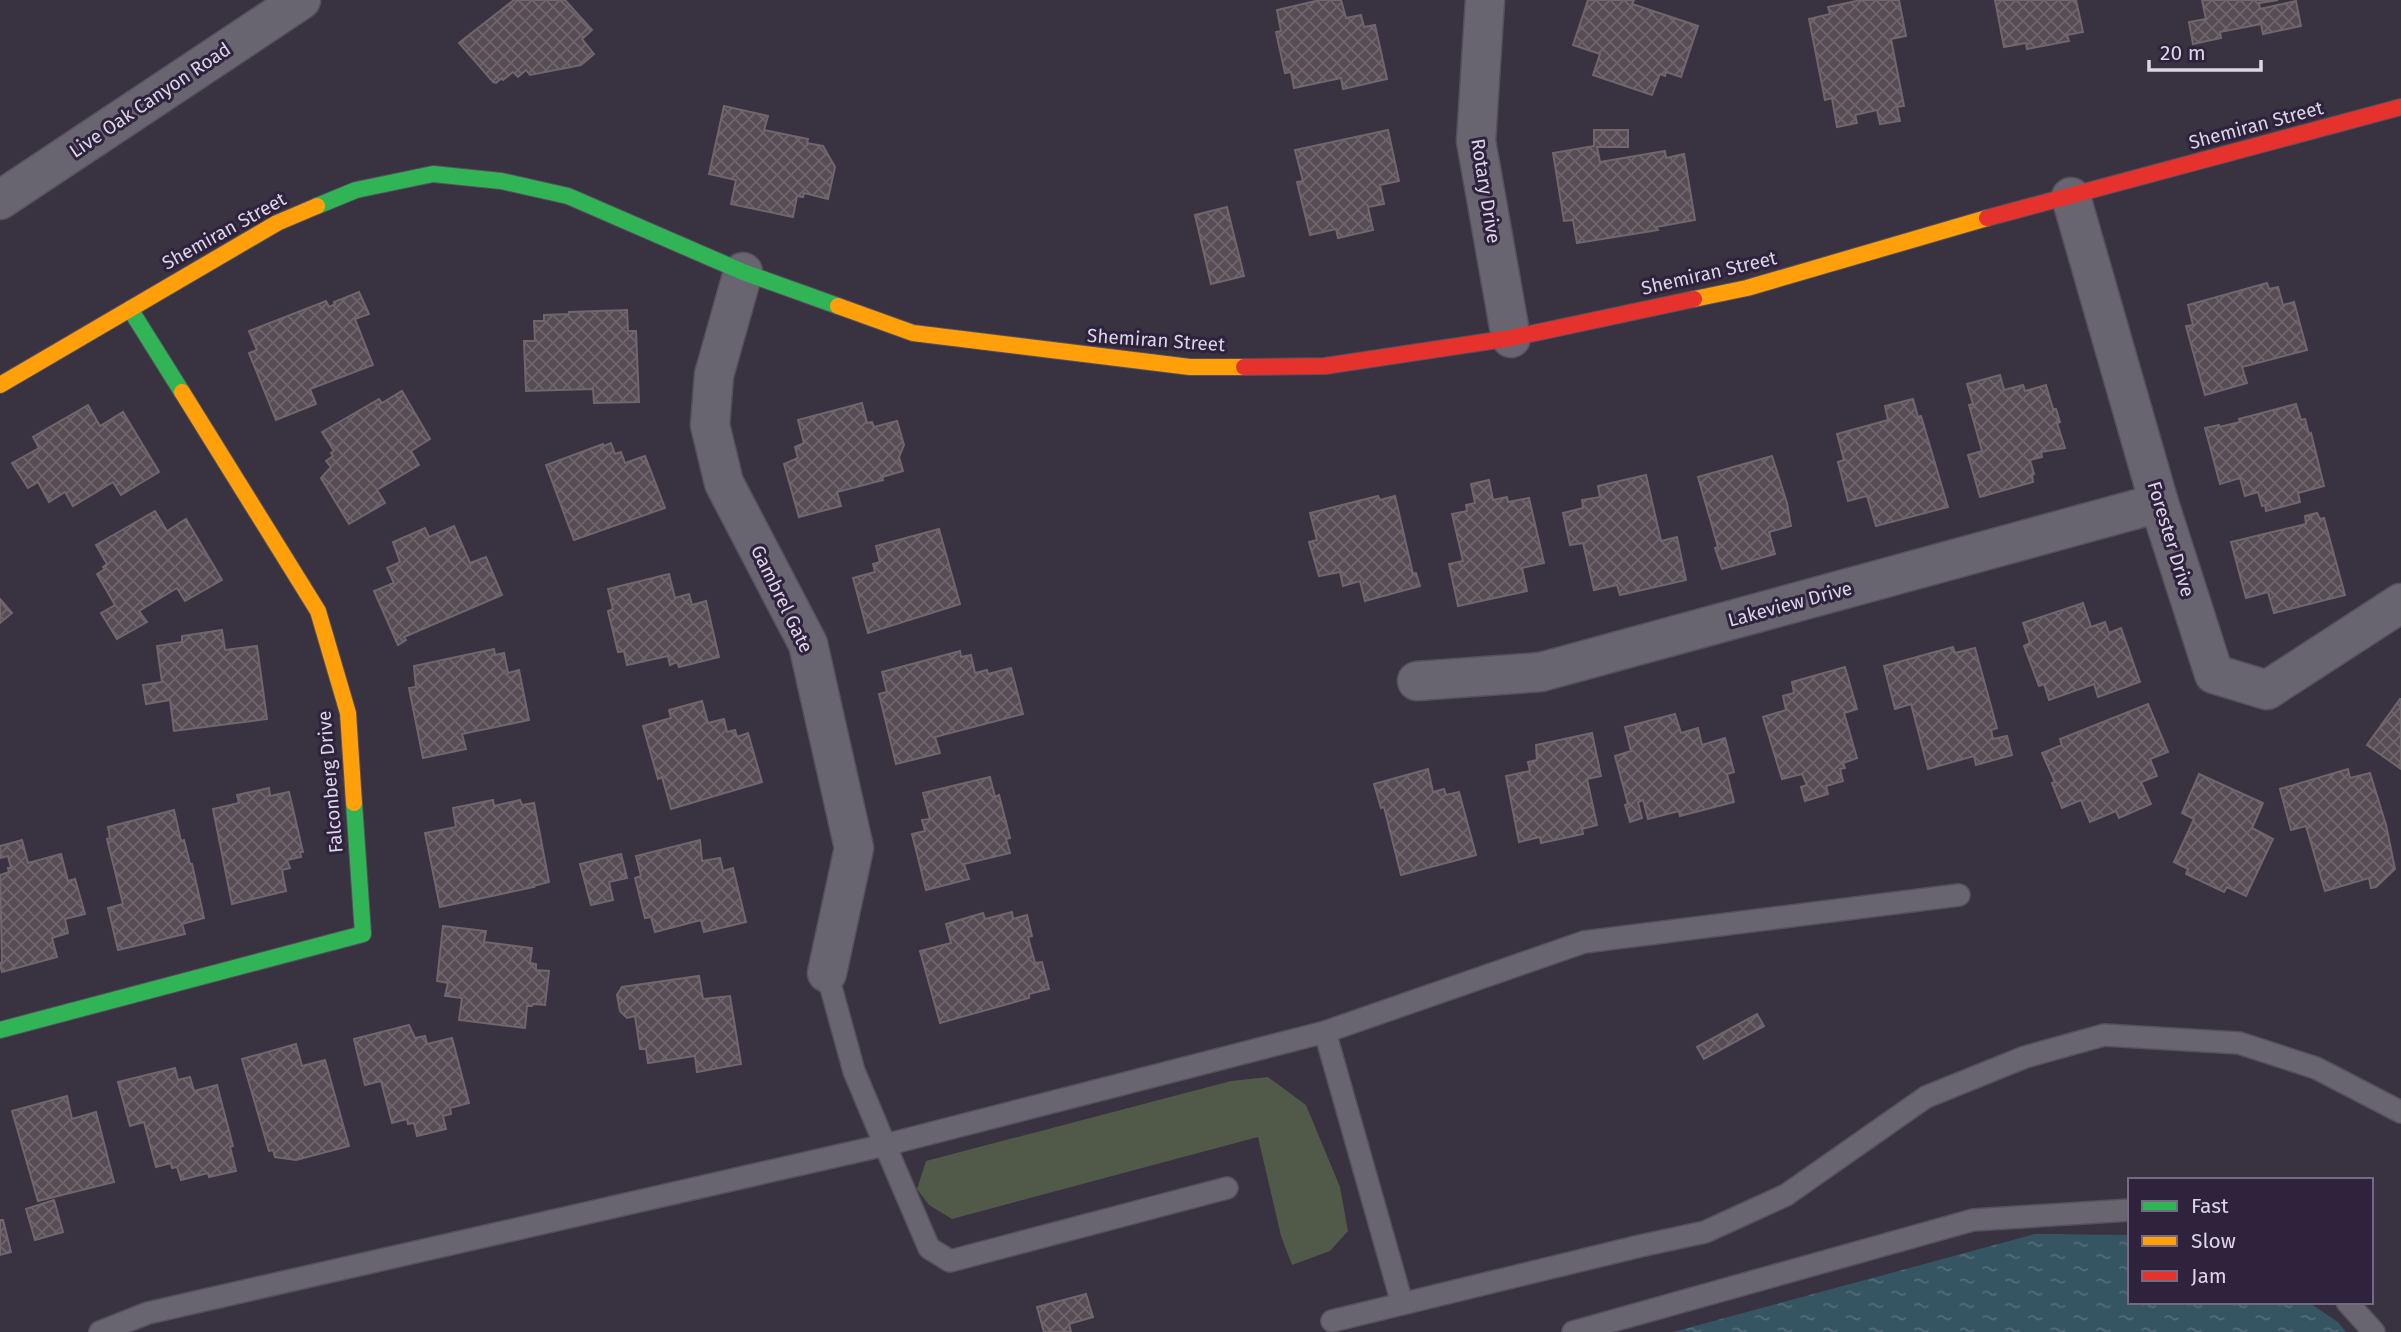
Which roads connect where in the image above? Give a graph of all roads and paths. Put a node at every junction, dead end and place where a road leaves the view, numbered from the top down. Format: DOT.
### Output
graph roads {
  1 [pos="301,0"];
  2 [pos="1485,0"];
  3 [pos="2401,107"];
  4 [pos="2071,197"];
  5 [pos="0,200"];
  6 [pos="744,272"];
  7 [pos="130,309"];
  8 [pos="1511,338"];
  9 [pos="0,385"];
  10 [pos="2159,503"];
  11 [pos="2401,603"];
  12 [pos="1418,681"];
  13 [pos="1959,895"];
  14 [pos="827,973"];
  15 [pos="0,1030"];
  16 [pos="1325,1032"];
  17 [pos="2401,1112"];
  18 [pos="885,1145"];
  19 [pos="1227,1188"];
  20 [pos="2128,1210"];
  21 [pos="1402,1303"];
  22 [pos="2349,1304"];
  23 [pos="1332,1321"];
  24 [pos="100,1332"];
  25 [pos="1573,1332"];
  26 [pos="2374,1332"];
  1 -- 5 [label="street, Live Oak Canyon Road"];
  2 -- 8 [label="street, Rotary Drive"];
  3 -- 4 [label="street, Shemiran Street"];
  4 -- 8 [label="street, Shemiran Street"];
  4 -- 10 [label="street, Forester Drive"];
  6 -- 7 [label="street, Shemiran Street"];
  6 -- 8 [label="street, Shemiran Street"];
  6 -- 14 [label="street, Gambrel Gate"];
  7 -- 9 [label="street, Shemiran Street"];
  7 -- 15 [label="street, Falconberg Drive"];
  10 -- 11 [label="street, Forester Drive"];
  10 -- 12 [label="street, Lakeview Drive"];
  13 -- 16 [label="lane"];
  14 -- 18 [label="lane"];
  16 -- 18 [label="lane"];
  16 -- 21 [label="lane"];
  17 -- 21 [label="lane"];
  18 -- 19 [label="lane"];
  18 -- 24 [label="lane"];
  20 -- 25 [label="lane"];
  21 -- 23 [label="lane"];
  22 -- 26 [label="lane"];
}
